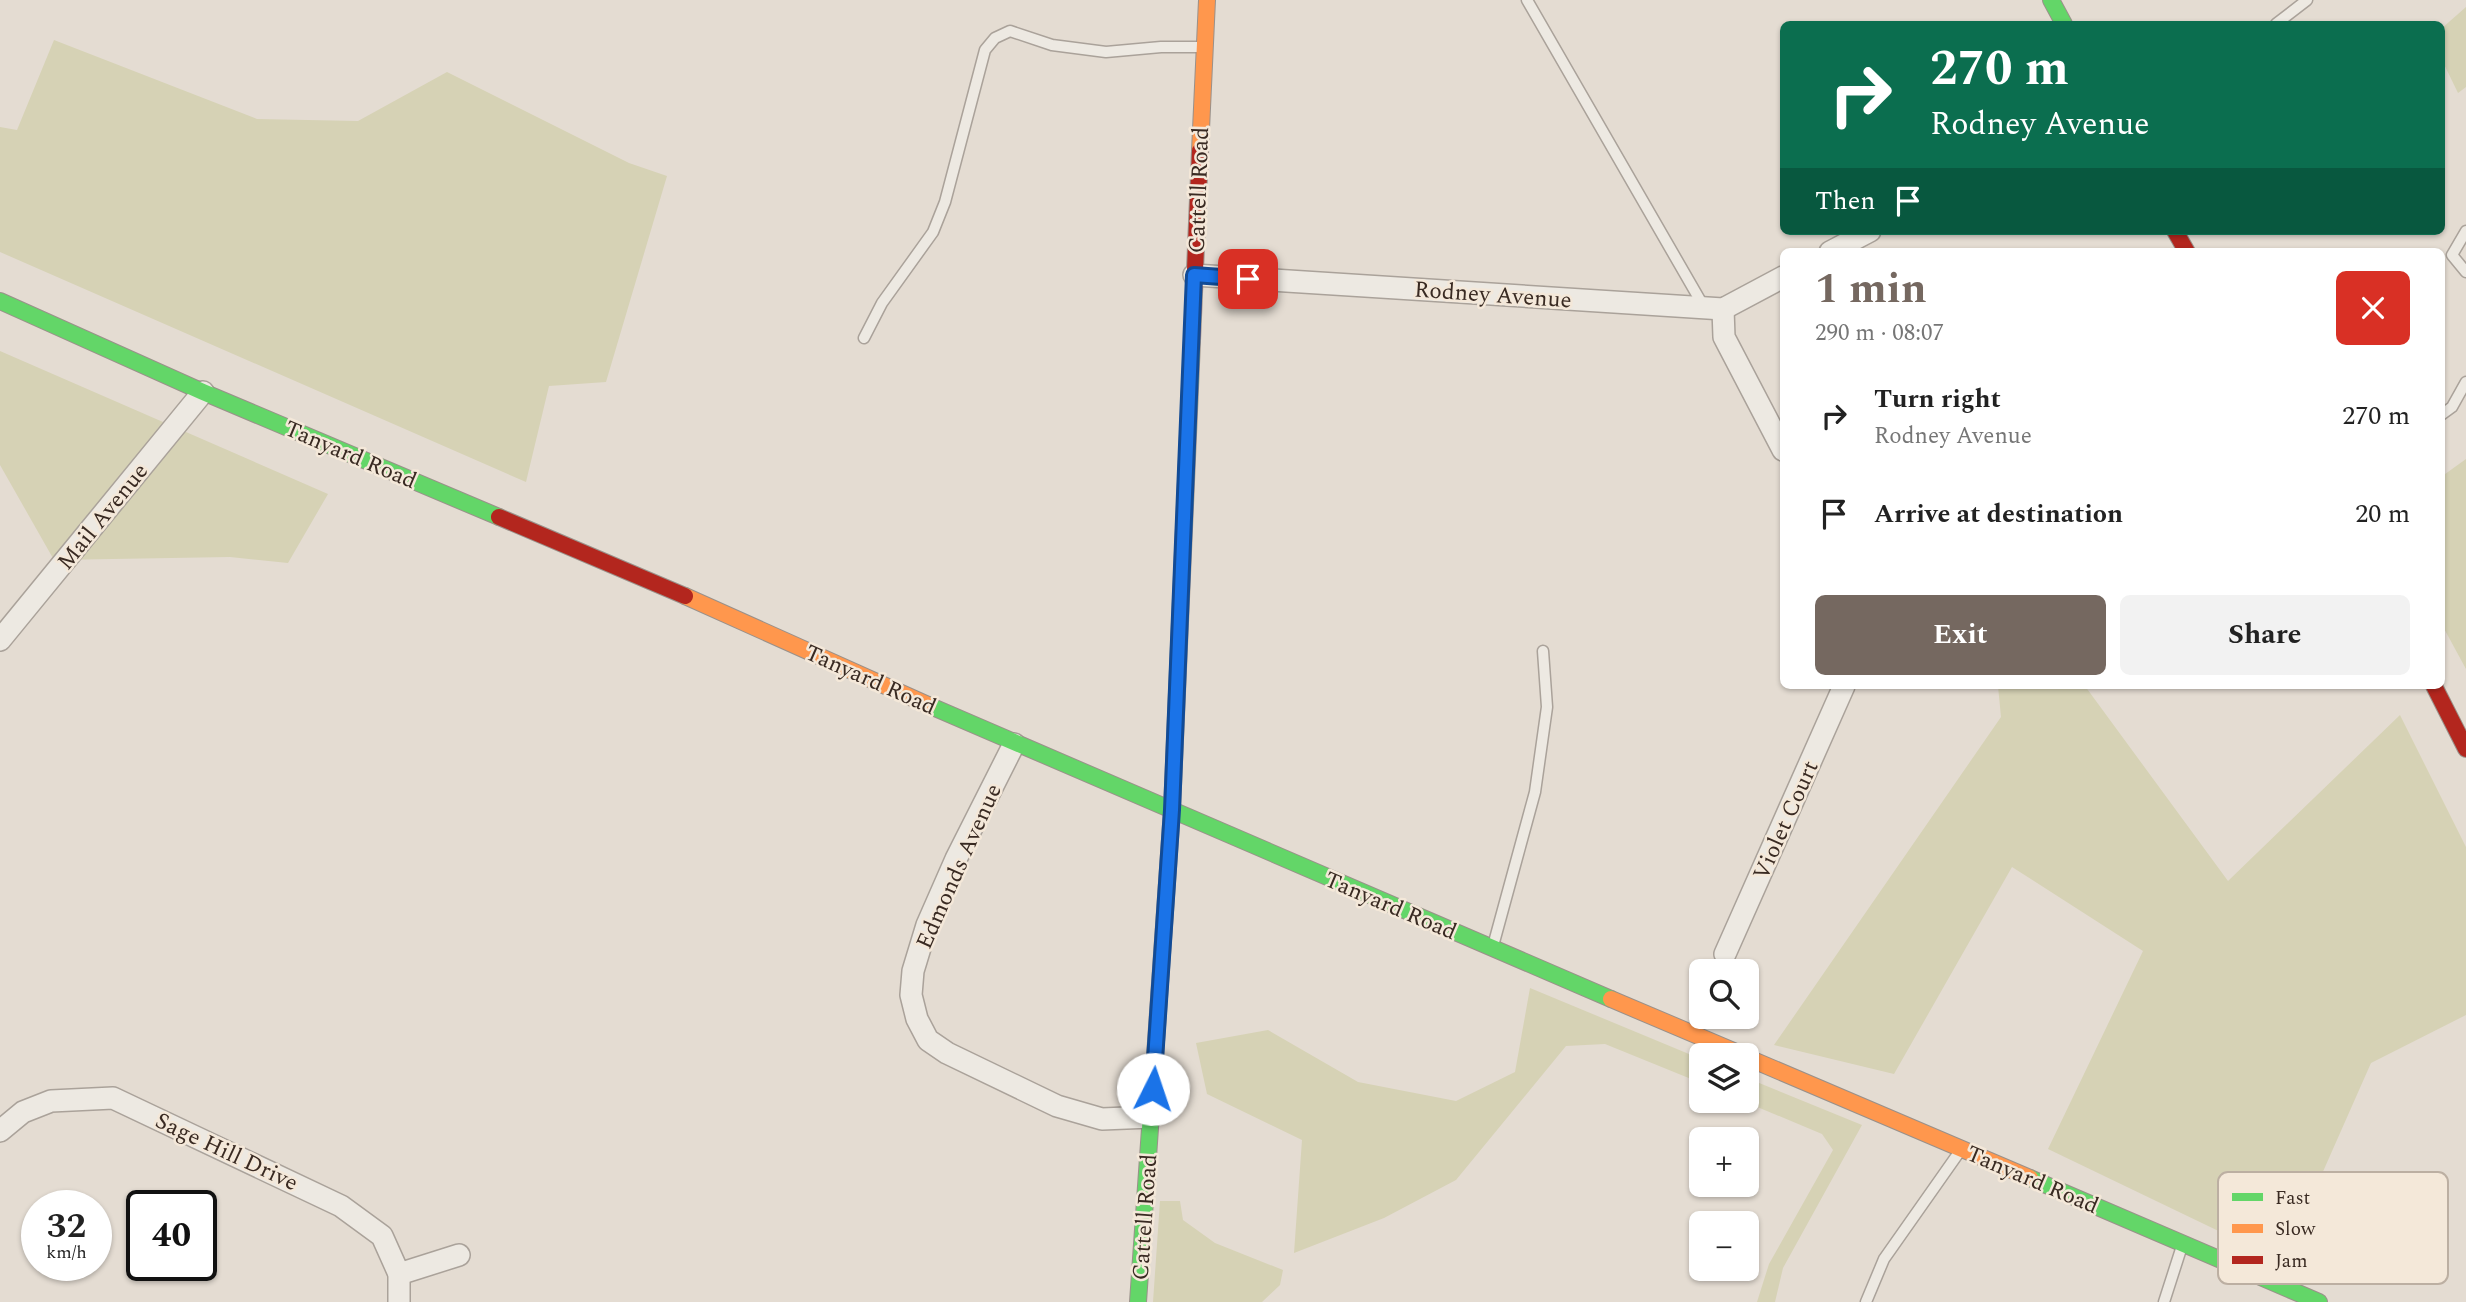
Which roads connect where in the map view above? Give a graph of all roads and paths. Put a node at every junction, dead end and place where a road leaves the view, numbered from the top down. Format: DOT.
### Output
graph roads {
  1 [pos="1207,0"];
  2 [pos="1527,0"];
  3 [pos="2051,0"];
  4 [pos="2307,0"];
  5 [pos="2062,21"];
  6 [pos="2280,21"];
  7 [pos="1204,47"];
  8 [pos="2466,231"];
  9 [pos="1862,235"];
  10 [pos="1838,248"];
  11 [pos="2466,272"];
  12 [pos="1194,275"];
  13 [pos="1780,278"];
  14 [pos="0,301"];
  15 [pos="1714,308"];
  16 [pos="864,338"];
  17 [pos="2466,382"];
  18 [pos="203,392"];
  19 [pos="2445,412"];
  20 [pos="1780,444"];
  21 [pos="0,640"];
  22 [pos="1543,651"];
  23 [pos="1843,689"];
  24 [pos="2436,689"];
  25 [pos="1014,744"];
  26 [pos="2466,749"];
  27 [pos="1172,810"];
  28 [pos="1493,949"];
  29 [pos="1726,954"];
  30 [pos="1714,1043"];
  31 [pos="1759,1062"];
  32 [pos="1151,1117"];
  33 [pos="0,1131"];
  34 [pos="1961,1149"];
  35 [pos="2182,1243"];
  36 [pos="459,1255"];
  37 [pos="2218,1259"];
  38 [pos="399,1274"];
  39 [pos="2277,1284"];
  40 [pos="399,1302"];
  41 [pos="1138,1302"];
  42 [pos="1866,1302"];
  43 [pos="2164,1302"];
  44 [pos="2319,1302"];
  1 -- 7 [label="street, Cattell Road"];
  2 -- 15 [label="lane"];
  3 -- 5 [label="street"];
  4 -- 6 [label="lane"];
  7 -- 12 [label="street, Cattell Road"];
  7 -- 16 [label="lane"];
  8 -- 11 [label="lane"];
  9 -- 10 [label="street"];
  12 -- 15 [label="street, Rodney Avenue"];
  12 -- 27 [label="street, Cattell Road"];
  13 -- 15 [label="street"];
  14 -- 18 [label="street, Tanyard Road"];
  15 -- 20 [label="street"];
  17 -- 19 [label="lane"];
  18 -- 21 [label="street, Mail Avenue"];
  18 -- 25 [label="street, Tanyard Road"];
  22 -- 28 [label="lane"];
  23 -- 29 [label="street, Violet Court"];
  24 -- 26 [label="street"];
  25 -- 27 [label="street, Tanyard Road"];
  25 -- 32 [label="street, Edmonds Avenue"];
  27 -- 28 [label="street, Tanyard Road"];
  27 -- 32 [label="street, Cattell Road"];
  28 -- 30 [label="street, Tanyard Road"];
  31 -- 34 [label="street, Tanyard Road"];
  32 -- 41 [label="street, Cattell Road"];
  33 -- 38 [label="street, Sage Hill Drive"];
  34 -- 35 [label="street, Tanyard Road"];
  34 -- 42 [label="lane"];
  35 -- 37 [label="street, Tanyard Road"];
  35 -- 43 [label="lane"];
  36 -- 38 [label="street"];
  38 -- 40 [label="street, Sage Hill Drive"];
  39 -- 44 [label="street, Tanyard Road"];
}
